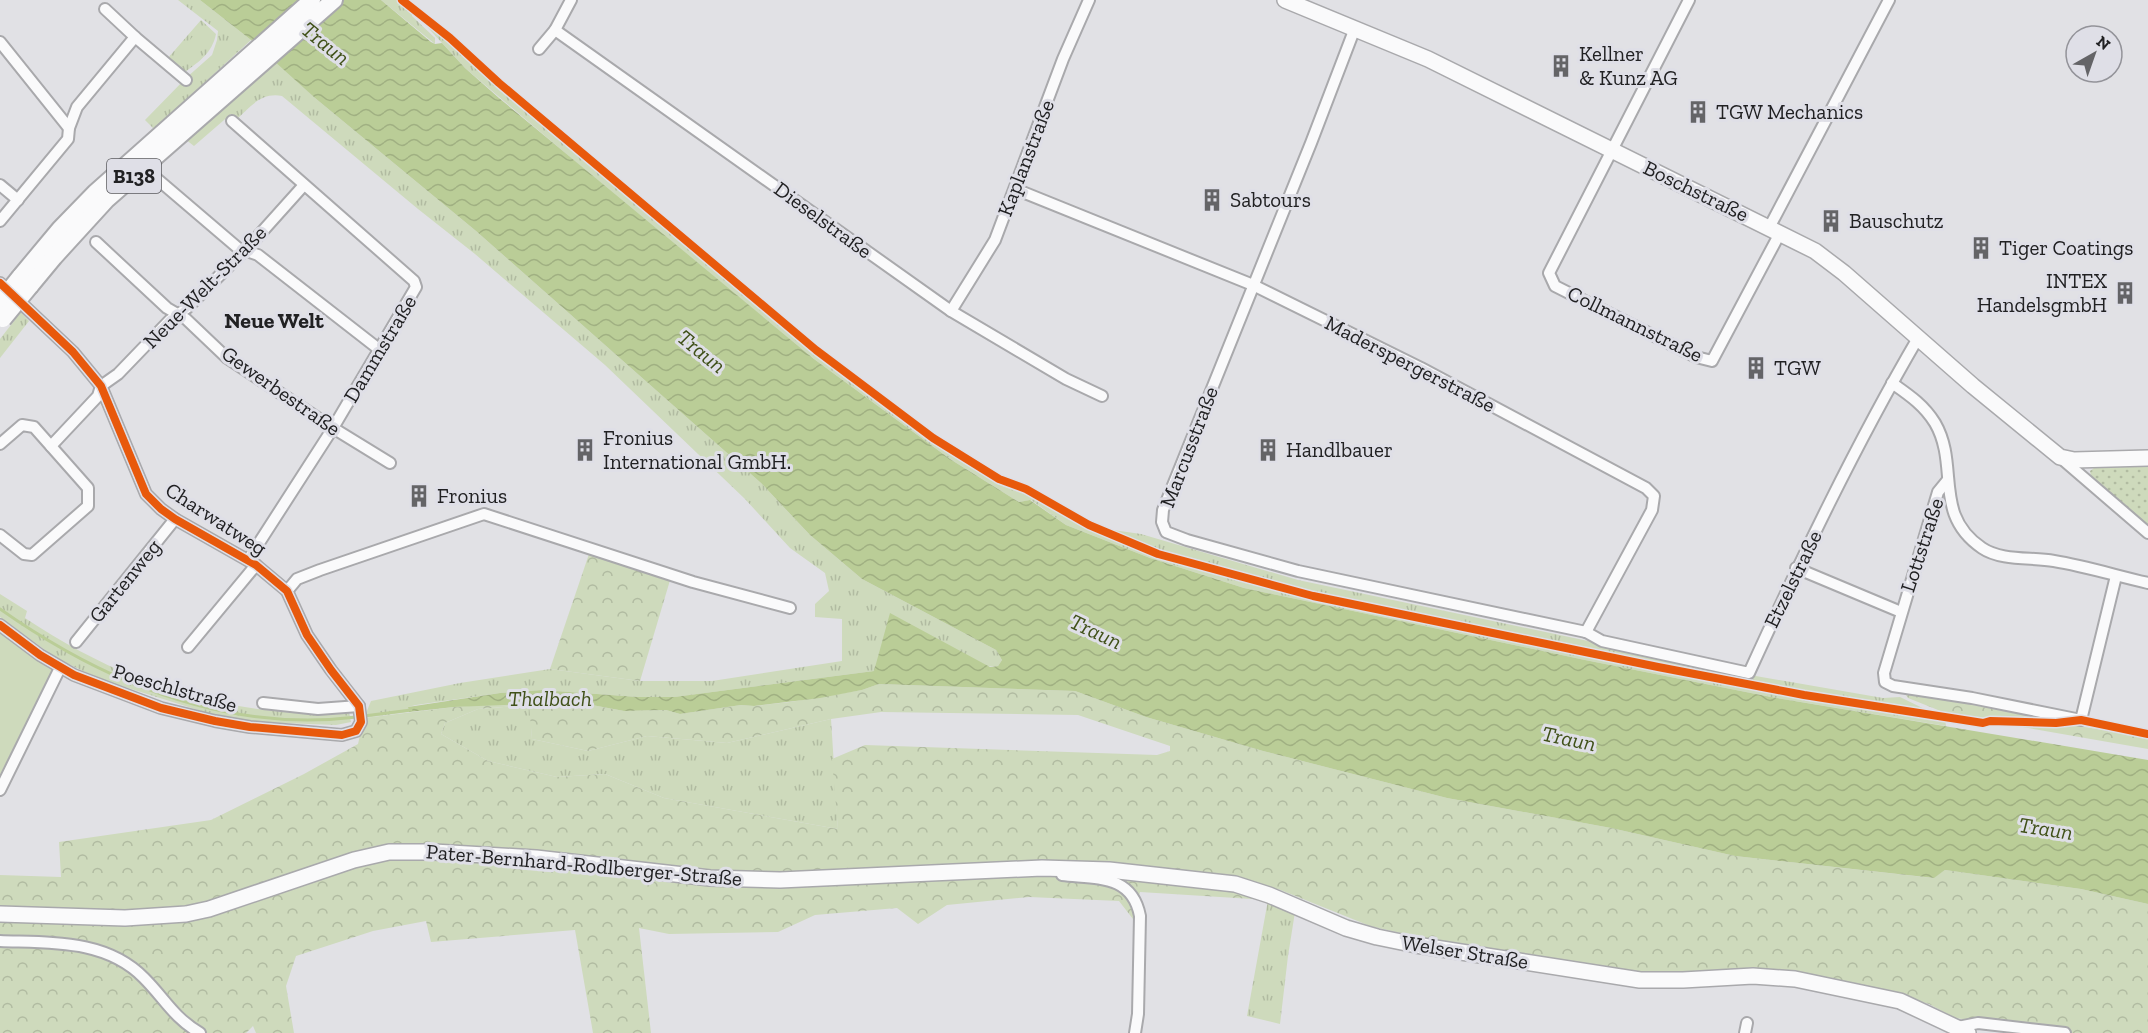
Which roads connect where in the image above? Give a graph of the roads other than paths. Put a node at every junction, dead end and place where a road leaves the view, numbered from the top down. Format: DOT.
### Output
graph roads {
  1 [pos="312,0"];
  2 [pos="334,0"];
  3 [pos="571,0"];
  4 [pos="1089,0"];
  5 [pos="1285,0"];
  6 [pos="1689,0"];
  7 [pos="1889,0"];
  8 [pos="105,9"];
  9 [pos="1355,28"];
  10 [pos="555,30"];
  11 [pos="135,37"];
  12 [pos="0,42"];
  13 [pos="539,49"];
  14 [pos="243,71"];
  15 [pos="186,80"];
  16 [pos="232,121"];
  17 [pos="69,128"];
  18 [pos="1613,150"];
  19 [pos="156,178"];
  20 [pos="0,185"];
  21 [pos="304,185"];
  22 [pos="1016,189"];
  23 [pos="18,200"];
  24 [pos="0,221"];
  25 [pos="1774,230"];
  26 [pos="96,242"];
  27 [pos="246,250"];
  28 [pos="25,282"];
  29 [pos="0,283"];
  30 [pos="1253,285"];
  31 [pos="0,302"];
  32 [pos="951,311"];
  33 [pos="178,315"];
  34 [pos="2,322"];
  35 [pos="1918,338"];
  36 [pos="380,350"];
  37 [pos="1892,383"];
  38 [pos="100,386"];
  39 [pos="1102,396"];
  40 [pos="333,428"];
  41 [pos="1183,430"];
  42 [pos="1194,433"];
  43 [pos="0,444"];
  44 [pos="51,446"];
  45 [pos="2060,456"];
  46 [pos="2148,458"];
  47 [pos="390,463"];
  48 [pos="1947,481"];
  49 [pos="175,519"];
  50 [pos="2148,533"];
  51 [pos="0,535"];
  52 [pos="251,562"];
  53 [pos="1796,568"];
  54 [pos="2115,576"];
  55 [pos="2148,583"];
  56 [pos="287,591"];
  57 [pos="790,608"];
  58 [pos="1901,612"];
  59 [pos="0,625"];
  60 [pos="1586,632"];
  61 [pos="76,642"];
  62 [pos="188,647"];
  63 [pos="60,668"];
  64 [pos="264,703"];
  65 [pos="359,717"];
  66 [pos="0,790"];
  67 [pos="1042,868"];
  68 [pos="962,872"];
  69 [pos="0,914"];
  70 [pos="0,941"];
  71 [pos="1963,1030"];
  72 [pos="200,1033"];
  73 [pos="1135,1033"];
  74 [pos="2065,1033"];
  1 -- 14 [label="main road, B138"];
  2 -- 14 [label="main road, B138"];
  3 -- 10 [label="street"];
  4 -- 22 [label="street, Kaplanstraße"];
  5 -- 9 [label="main road, Boschstraße"];
  6 -- 18 [label="street, Collmannstraße"];
  7 -- 25 [label="street"];
  8 -- 11 [label="street"];
  9 -- 18 [label="main road, Boschstraße"];
  9 -- 30 [label="street, Marcusstraße"];
  10 -- 13 [label="street"];
  10 -- 32 [label="street, Dieselstraße"];
  11 -- 15 [label="street"];
  11 -- 17 [label="street"];
  12 -- 17 [label="street"];
  14 -- 28 [label="main road, B138"];
  16 -- 21 [label="street, Dammstraße"];
  17 -- 23 [label="street"];
  18 -- 25 [label="main road, Boschstraße"];
  18 -- 25 [label="street, Collmannstraße"];
  19 -- 27 [label="street"];
  20 -- 23 [label="street"];
  21 -- 27 [label="street, Neue-Welt-Straße"];
  21 -- 36 [label="street, Dammstraße"];
  22 -- 30 [label="street, Maderspergerstraße"];
  22 -- 32 [label="street, Kaplanstraße"];
  23 -- 24 [label="street"];
  25 -- 35 [label="main road, Boschstraße"];
  26 -- 33 [label="street, Gewerbestraße"];
  27 -- 33 [label="street, Neue-Welt-Straße"];
  27 -- 36 [label="street"];
  28 -- 31 [label="main road, B138, bridge"];
  28 -- 34 [label="main road, B138, bridge"];
  29 -- 38 [label="street, Charwatweg"];
  30 -- 42 [label="street, Marcusstraße"];
  30 -- 60 [label="street, Maderspergerstraße"];
  32 -- 39 [label="street, Dieselstraße"];
  33 -- 38 [label="street, Neue-Welt-Straße"];
  33 -- 40 [label="street, Gewerbestraße"];
  35 -- 37 [label="street, Etzelstraße"];
  35 -- 45 [label="main road, Boschstraße"];
  36 -- 40 [label="street, Dammstraße"];
  37 -- 48 [label="street"];
  37 -- 53 [label="street, Etzelstraße"];
  38 -- 44 [label="street"];
  38 -- 49 [label="street, Charwatweg"];
  40 -- 47 [label="street, Gewerbestraße"];
  40 -- 52 [label="street, Dammstraße"];
  41 -- 42 [label="street"];
  42 -- 60 [label="street, Marcusstraße"];
  43 -- 44 [label="street"];
  44 -- 51 [label="street"];
  45 -- 46 [label="main road, Boschstraße"];
  45 -- 50 [label="street, Boschstraße"];
  48 -- 54 [label="street"];
  48 -- 58 [label="street, Lottstraße"];
  49 -- 52 [label="street, Charwatweg"];
  49 -- 61 [label="street, Gartenweg"];
  52 -- 56 [label="street, Charwatweg"];
  52 -- 62 [label="street, Dammstraße"];
  53 -- 58 [label="street, Lottstraße"];
  53 -- 60 [label="street, Etzelstraße"];
  54 -- 55 [label="street"];
  54 -- 58 [label="street, Lottstraße"];
  56 -- 57 [label="street"];
  56 -- 65 [label="street, Charwatweg"];
  59 -- 63 [label="street, Poeschlstraße"];
  63 -- 65 [label="street, Poeschlstraße"];
  63 -- 66 [label="street"];
  64 -- 65 [label="street"];
  67 -- 68 [label="main road, Welser Straße"];
  67 -- 71 [label="main road, Welser Straße"];
  67 -- 73 [label="street"];
  68 -- 69 [label="main road, Pater-Bernhard-Rodlberger-Straße"];
  70 -- 72 [label="street"];
  71 -- 74 [label="street"];
}
